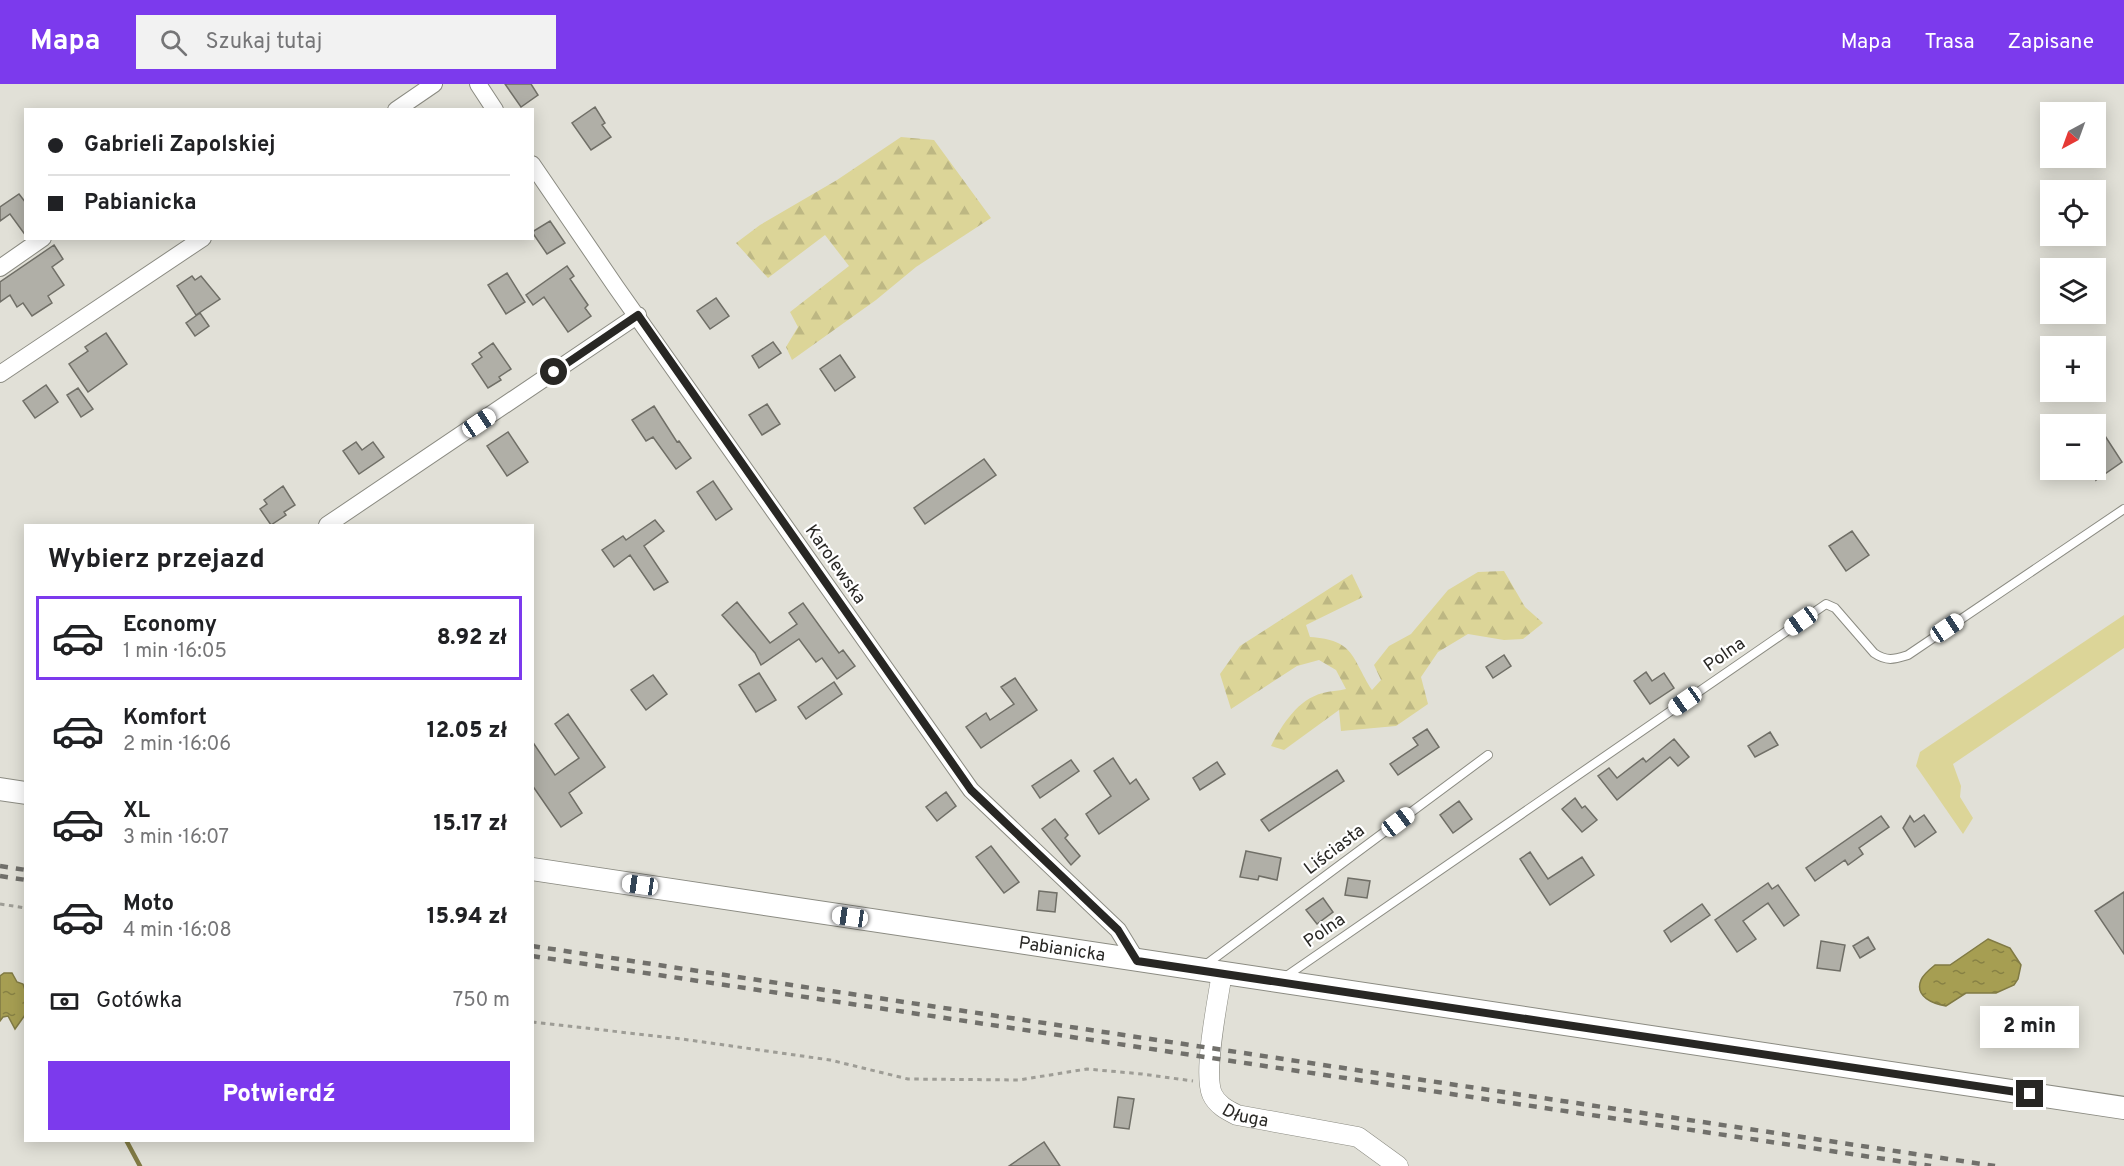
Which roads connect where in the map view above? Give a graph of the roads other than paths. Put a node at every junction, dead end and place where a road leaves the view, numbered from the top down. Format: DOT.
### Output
graph roads {
  1 [pos="434,84"];
  2 [pos="478,84"];
  3 [pos="399,108"];
  4 [pos="494,108"];
  5 [pos="534,167"];
  6 [pos="40,240"];
  7 [pos="200,240"];
  8 [pos="0,268"];
  9 [pos="638,315"];
  10 [pos="0,374"];
  11 [pos="2124,509"];
  12 [pos="328,524"];
  13 [pos="1488,755"];
  14 [pos="0,789"];
  15 [pos="24,793"];
  16 [pos="534,869"];
  17 [pos="1137,961"];
  18 [pos="1198,969"];
  19 [pos="1222,973"];
  20 [pos="1280,981"];
  21 [pos="2124,1108"];
  22 [pos="1398,1166"];
  1 -- 3 [label="street"];
  2 -- 4 [label="street"];
  5 -- 9 [label="street, Karolewska"];
  6 -- 8 [label="street"];
  7 -- 10 [label="street"];
  9 -- 12 [label="street"];
  9 -- 17 [label="street, Karolewska"];
  11 -- 20 [label="lane, Polna"];
  13 -- 18 [label="lane, Liściasta"];
  14 -- 15 [label="main road"];
  16 -- 17 [label="main road, Pabianicka"];
  17 -- 18 [label="main road, Pabianicka"];
  18 -- 19 [label="main road, Pabianicka"];
  19 -- 20 [label="main road, Pabianicka"];
  19 -- 22 [label="street, Długa"];
  20 -- 21 [label="main road, Pabianicka"];
}
